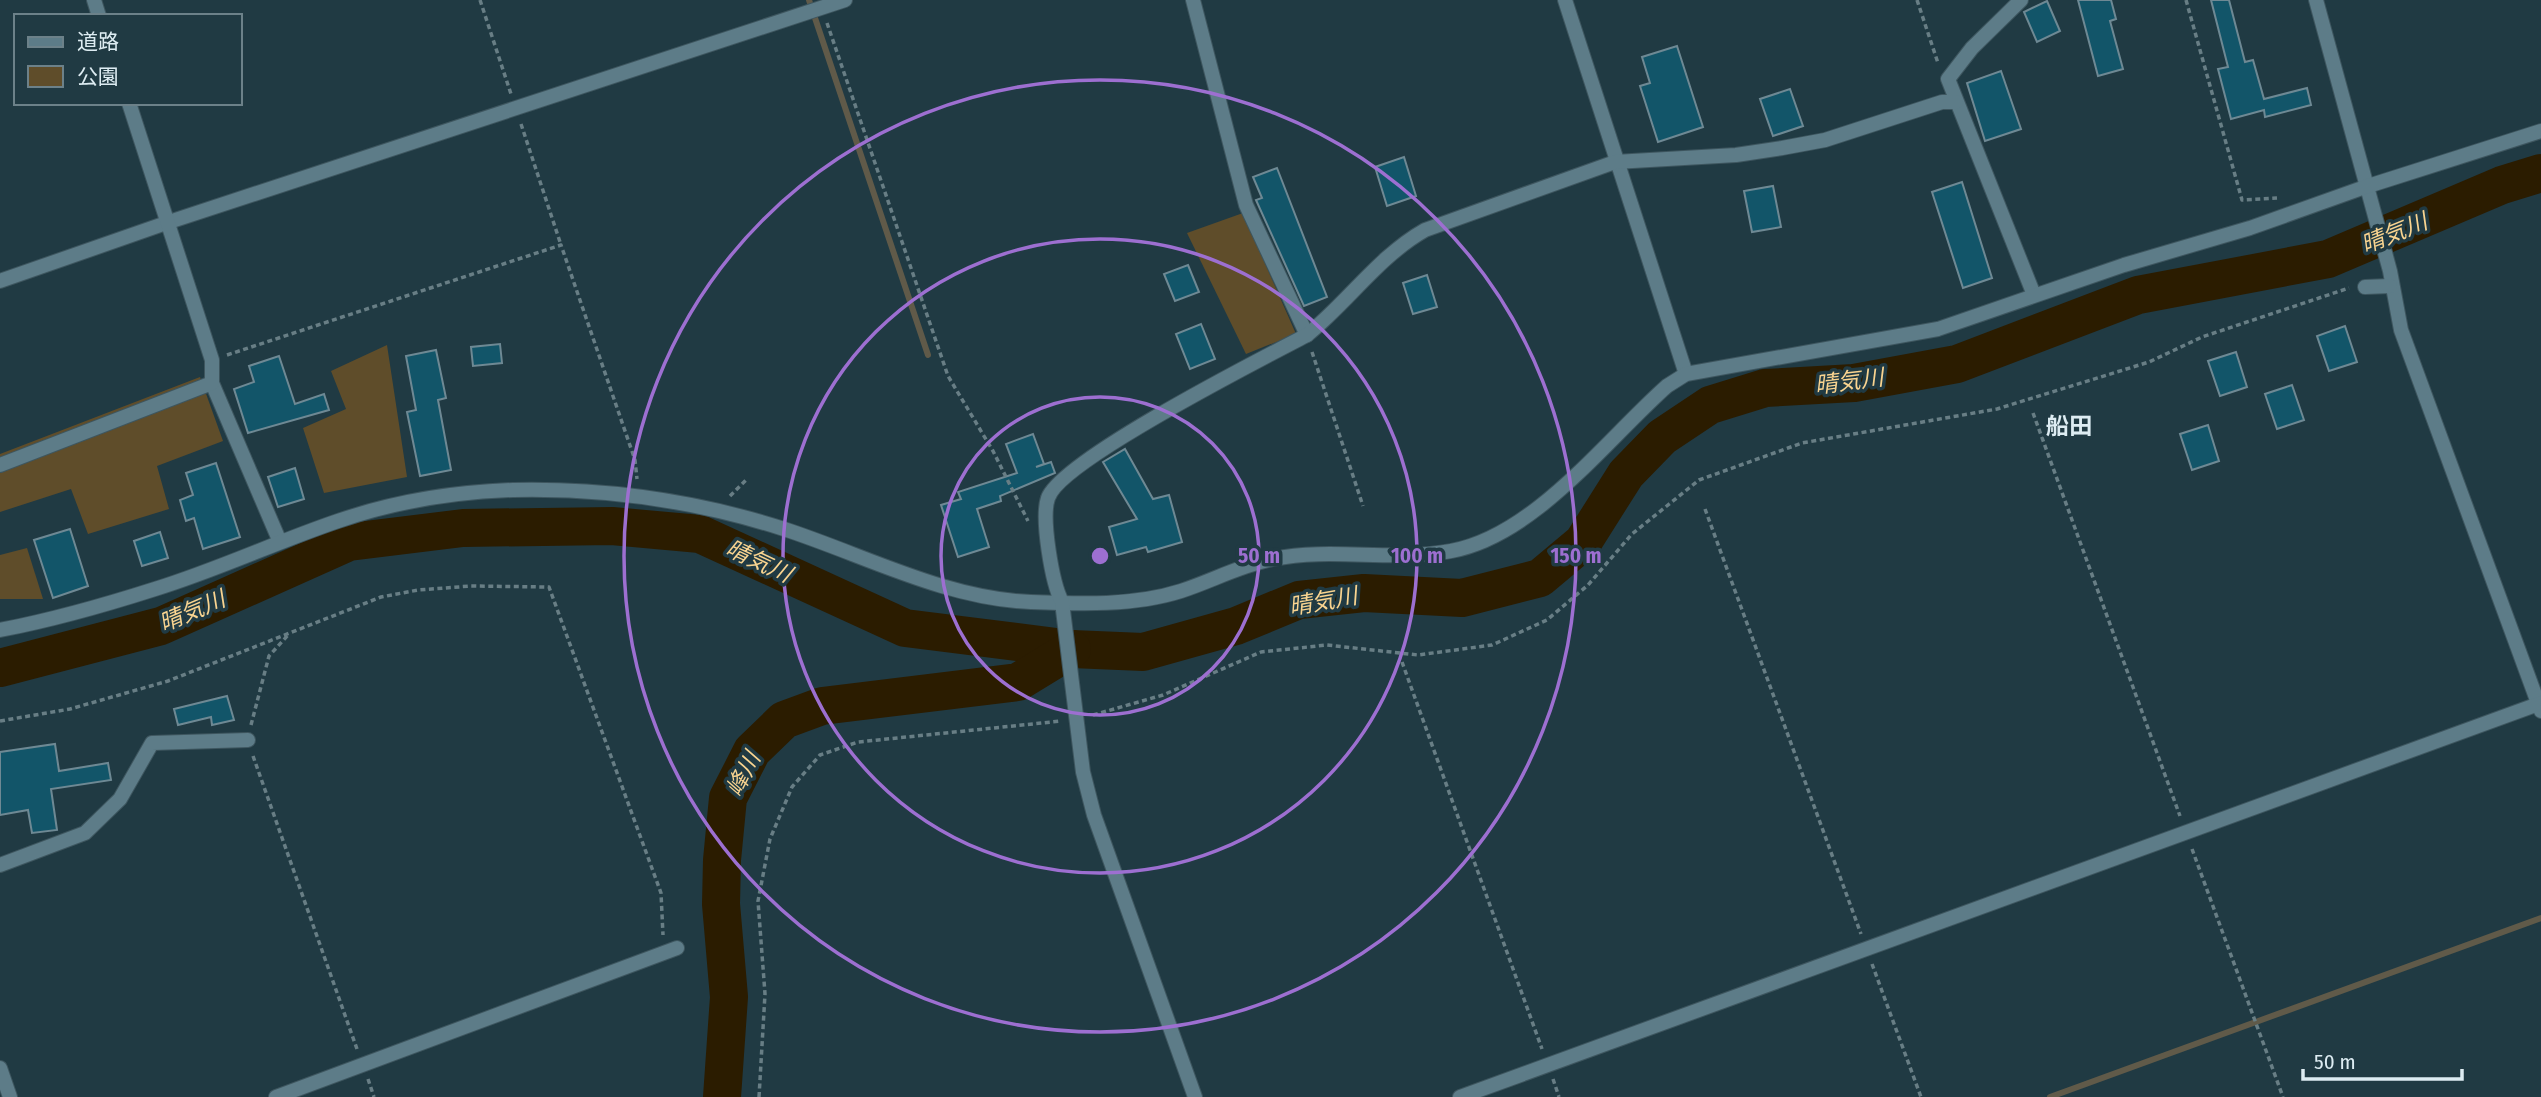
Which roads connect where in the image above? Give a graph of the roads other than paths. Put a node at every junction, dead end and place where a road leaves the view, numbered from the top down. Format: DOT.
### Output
graph roads {
  1 [pos="845,0"];
  2 [pos="1193,0"];
  3 [pos="1565,0"];
  4 [pos="2021,0"];
  5 [pos="2316,0"];
  6 [pos="1956,102"];
  7 [pos="130,105"];
  8 [pos="2541,131"];
  9 [pos="1615,162"];
  10 [pos="2365,187"];
  11 [pos="169,222"];
  12 [pos="2390,278"];
  13 [pos="0,281"];
  14 [pos="2365,286"];
  15 [pos="2034,295"];
  16 [pos="1307,335"];
  17 [pos="1686,374"];
  18 [pos="212,383"];
  19 [pos="0,465"];
  20 [pos="280,542"];
  21 [pos="1063,609"];
  22 [pos="0,630"];
  23 [pos="2540,707"];
  24 [pos="248,740"];
  25 [pos="0,865"];
  26 [pos="670,950"];
  27 [pos="0,1068"];
  28 [pos="10,1097"];
  29 [pos="276,1097"];
  30 [pos="1195,1097"];
  31 [pos="1460,1097"];
  1 -- 11 [label="street"];
  2 -- 16 [label="street"];
  3 -- 9 [label="street"];
  4 -- 6 [label="street"];
  5 -- 10 [label="street"];
  6 -- 9 [label="street"];
  6 -- 15 [label="street"];
  7 -- 11 [label="street"];
  8 -- 10 [label="street"];
  9 -- 16 [label="street"];
  9 -- 17 [label="street"];
  10 -- 12 [label="street"];
  10 -- 15 [label="street"];
  11 -- 13 [label="street"];
  11 -- 18 [label="street"];
  12 -- 14 [label="street"];
  12 -- 23 [label="street"];
  15 -- 17 [label="street"];
  16 -- 21 [label="street"];
  17 -- 21 [label="street"];
  18 -- 19 [label="street"];
  18 -- 20 [label="street"];
  20 -- 21 [label="street"];
  20 -- 22 [label="street"];
  21 -- 30 [label="street"];
  23 -- 31 [label="street"];
  24 -- 25 [label="street"];
  26 -- 29 [label="street"];
  27 -- 28 [label="street"];
}
